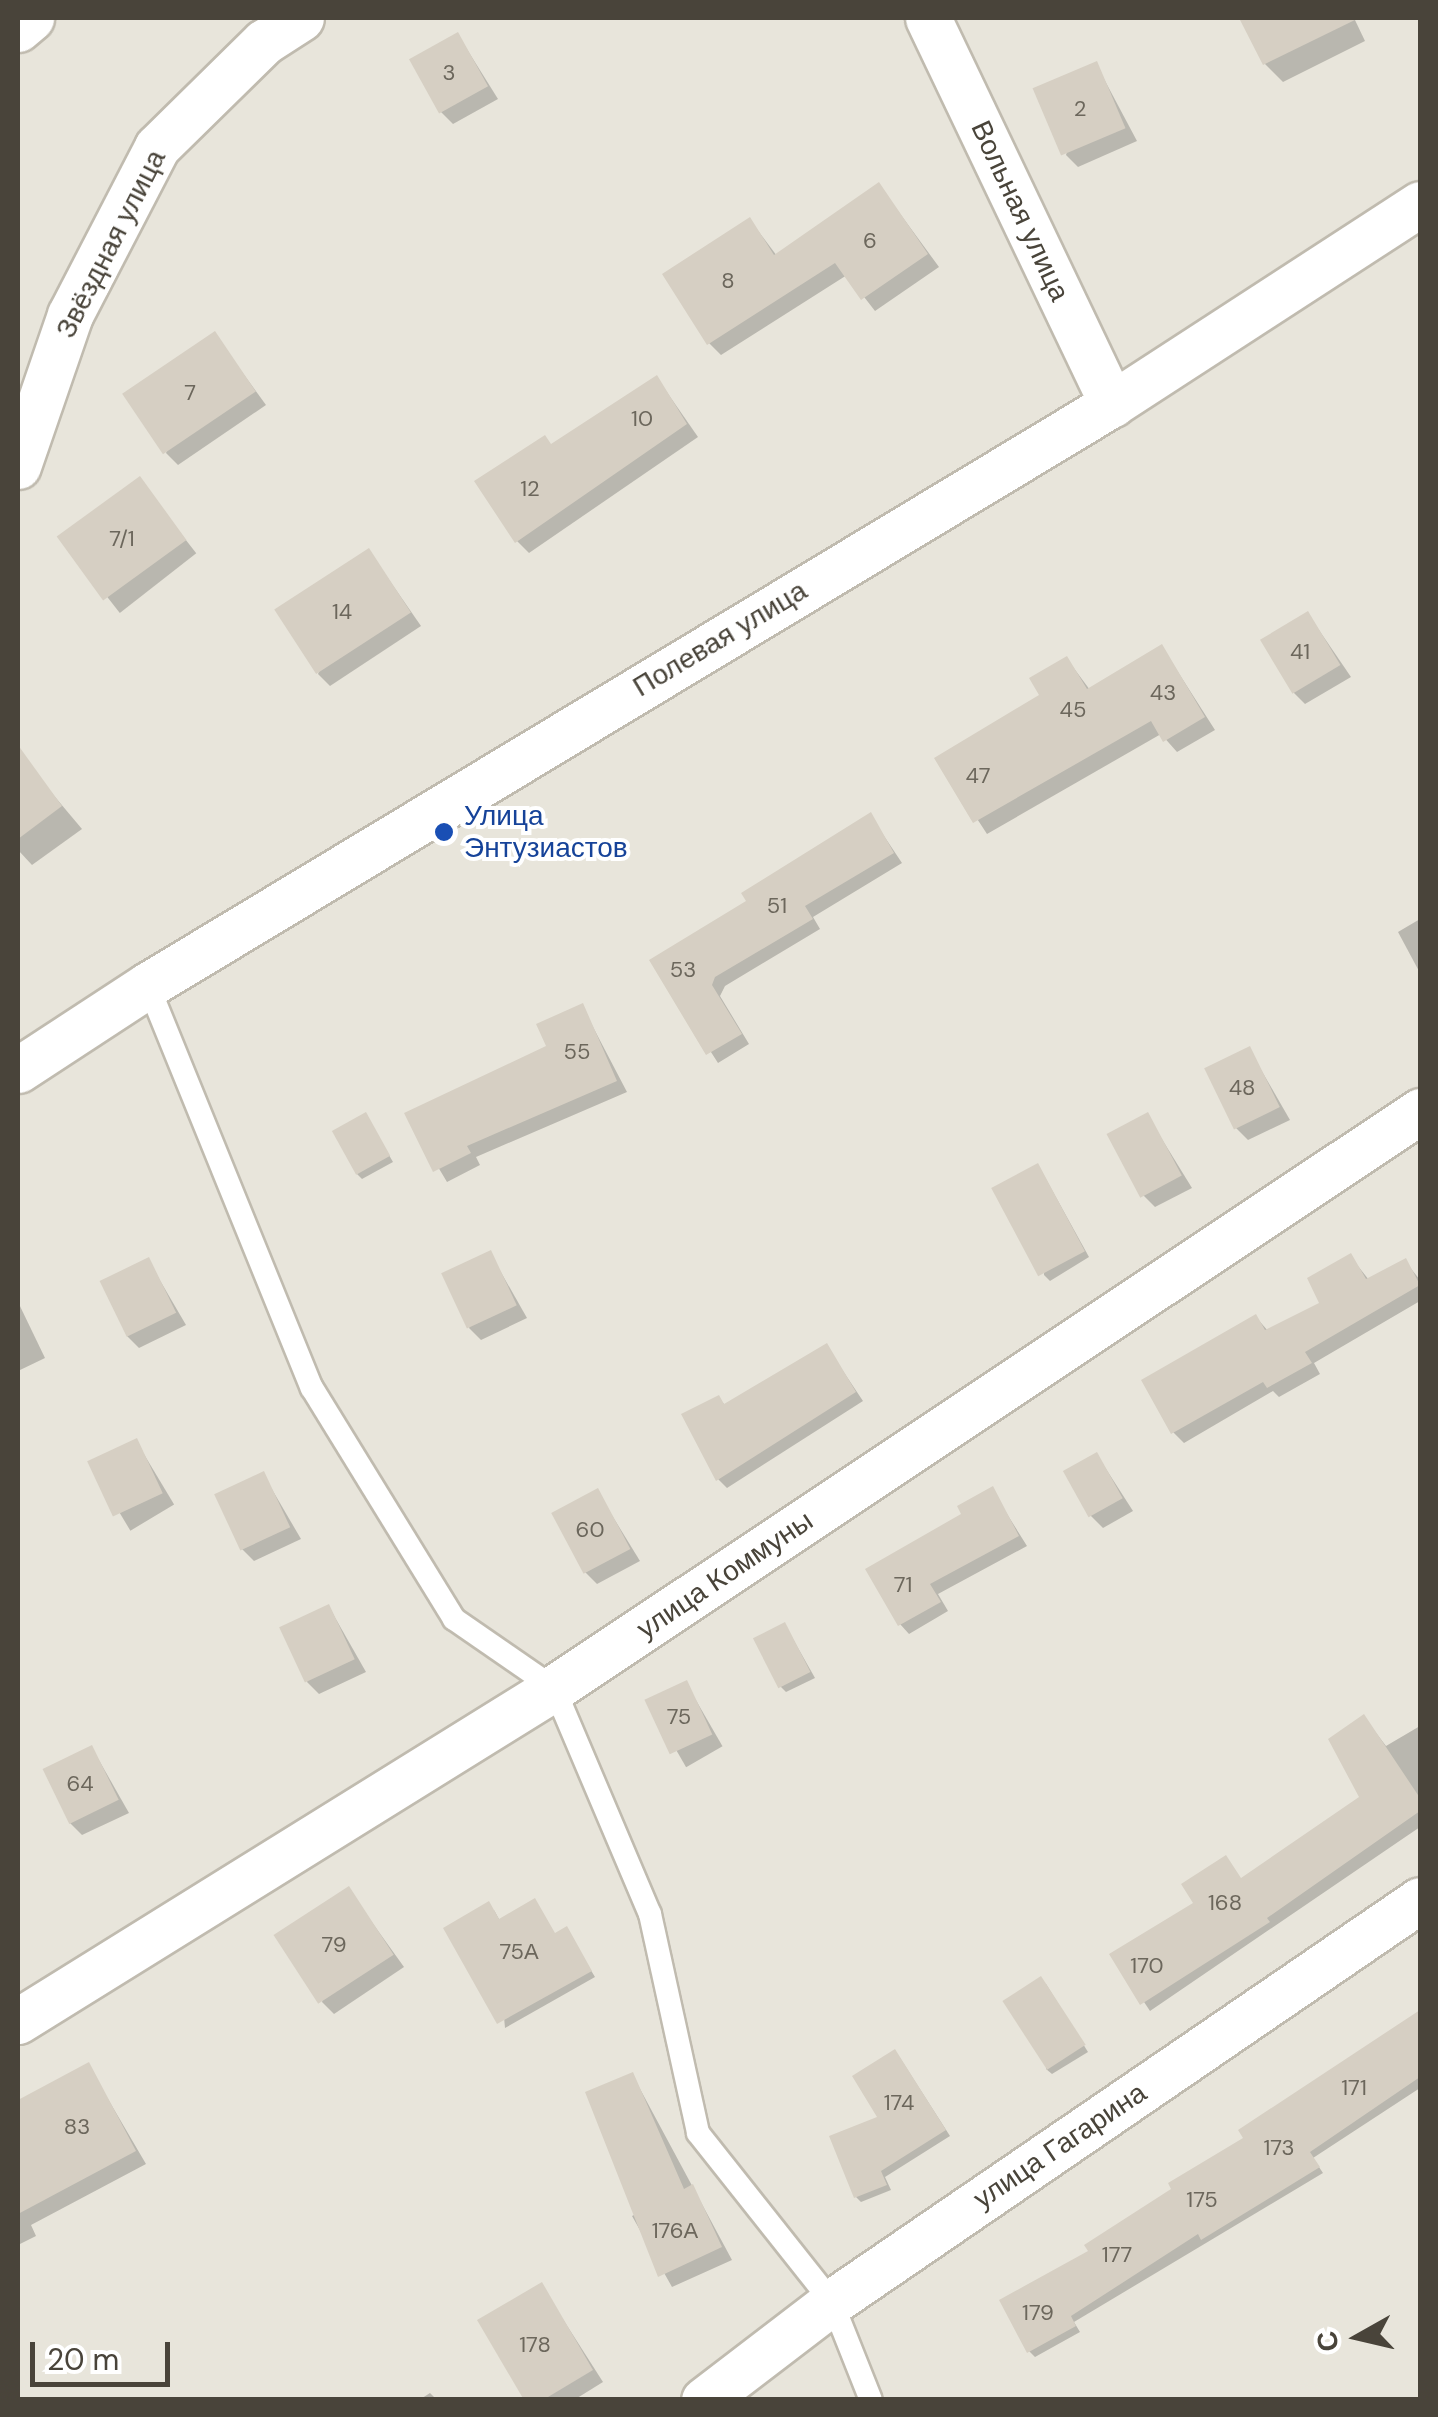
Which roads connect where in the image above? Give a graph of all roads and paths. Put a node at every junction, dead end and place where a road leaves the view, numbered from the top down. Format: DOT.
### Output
graph roads {
  1 [pos="31,18"];
  2 [pos="301,18"];
  3 [pos="928,18"];
  4 [pos="18,29"];
  5 [pos="1420,204"];
  6 [pos="1112,404"];
  7 [pos="18,466"];
  8 [pos="148,985"];
  9 [pos="18,1070"];
  10 [pos="1420,1111"];
  11 [pos="554,1688"];
  12 [pos="1420,1900"];
  13 [pos="18,2021"];
  14 [pos="832,2302"];
  15 [pos="704,2400"];
  16 [pos="872,2400"];
  1 -- 4 [label="street"];
  2 -- 7 [label="street, Звёздная улица"];
  3 -- 6 [label="street, Вольная улица"];
  5 -- 6 [label="street, Полевая улица"];
  6 -- 8 [label="street, Полевая улица"];
  8 -- 9 [label="street, Полевая улица"];
  8 -- 11 [label="lane"];
  10 -- 11 [label="street, улица Коммуны"];
  11 -- 13 [label="street, улица Коммуны"];
  11 -- 14 [label="lane"];
  12 -- 14 [label="street, улица Гагарина"];
  14 -- 15 [label="street, улица Гагарина"];
  14 -- 16 [label="lane"];
}
